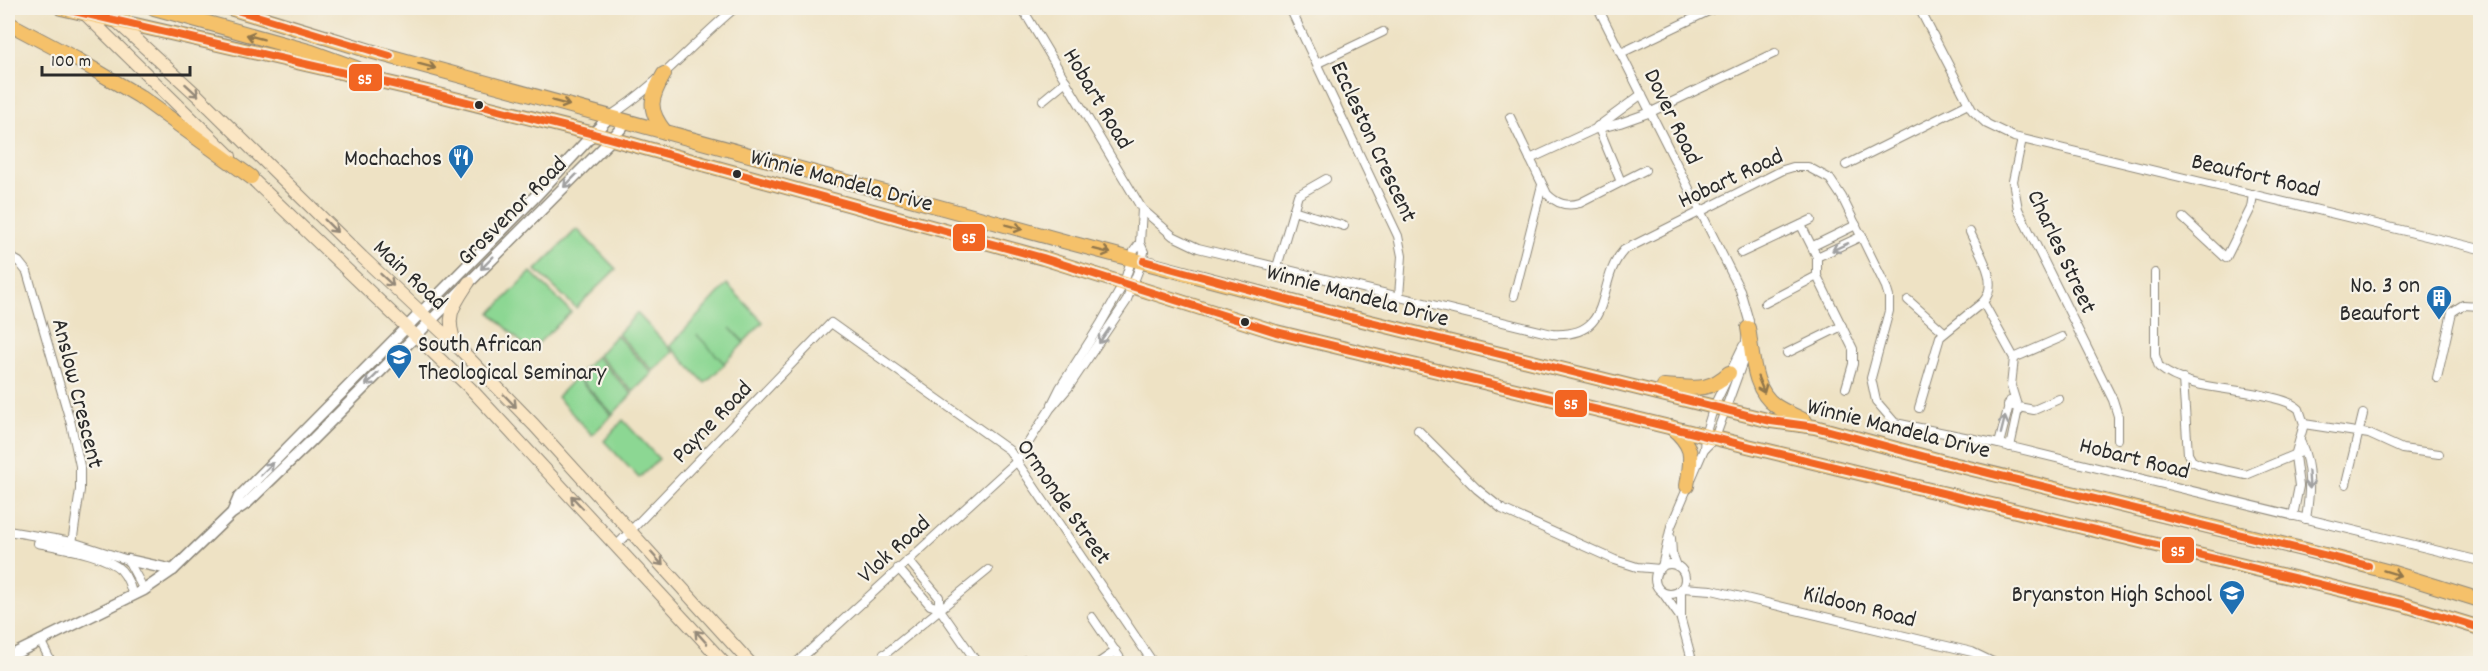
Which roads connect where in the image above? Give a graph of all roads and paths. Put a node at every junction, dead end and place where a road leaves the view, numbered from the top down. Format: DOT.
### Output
graph roads {
  1 [pos="61,8"];
  2 [pos="102,8"];
  3 [pos="154,8"];
  4 [pos="230,8"];
  5 [pos="735,8"];
  6 [pos="1022,8"];
  7 [pos="1290,8"];
  8 [pos="1598,8"];
  9 [pos="1715,8"];
  10 [pos="1919,8"];
  11 [pos="84,9"];
  12 [pos="115,20"];
  13 [pos="8,23"];
  14 [pos="1383,32"];
  15 [pos="1621,53"];
  16 [pos="1775,53"];
  17 [pos="1318,63"];
  18 [pos="664,74"];
  19 [pos="1066,81"];
  20 [pos="423,91"];
  21 [pos="1642,94"];
  22 [pos="1043,100"];
  23 [pos="1968,104"];
  24 [pos="628,105"];
  25 [pos="1651,112"];
  26 [pos="610,116"];
  27 [pos="1510,117"];
  28 [pos="627,121"];
  29 [pos="1596,128"];
  30 [pos="665,132"];
  31 [pos="594,134"];
  32 [pos="612,139"];
  33 [pos="2022,139"];
  34 [pos="1530,159"];
  35 [pos="1846,165"];
  36 [pos="1645,170"];
  37 [pos="251,177"];
  38 [pos="1326,179"];
  39 [pos="1621,182"];
  40 [pos="1542,185"];
  41 [pos="2253,194"];
  42 [pos="1142,209"];
  43 [pos="1293,210"];
  44 [pos="1700,212"];
  45 [pos="2183,218"];
  46 [pos="1811,220"];
  47 [pos="1801,225"];
  48 [pos="1856,225"];
  49 [pos="1344,226"];
  50 [pos="1970,232"];
  51 [pos="1862,236"];
  52 [pos="1813,246"];
  53 [pos="2481,249"];
  54 [pos="1741,253"];
  55 [pos="8,256"];
  56 [pos="1817,257"];
  57 [pos="1137,260"];
  58 [pos="1277,267"];
  59 [pos="2156,273"];
  60 [pos="1817,276"];
  61 [pos="469,282"];
  62 [pos="1129,284"];
  63 [pos="1399,296"];
  64 [pos="1514,296"];
  65 [pos="1908,300"];
  66 [pos="1983,302"];
  67 [pos="1765,303"];
  68 [pos="2481,306"];
  69 [pos="425,316"];
  70 [pos="831,323"];
  71 [pos="1842,326"];
  72 [pos="411,332"];
  73 [pos="1944,332"];
  74 [pos="1747,335"];
  75 [pos="2062,337"];
  76 [pos="458,347"];
  77 [pos="1788,353"];
  78 [pos="2014,358"];
  79 [pos="1729,373"];
  80 [pos="2437,378"];
  81 [pos="2183,379"];
  82 [pos="1635,386"];
  83 [pos="1846,388"];
  84 [pos="2013,395"];
  85 [pos="2060,399"];
  86 [pos="2008,405"];
  87 [pos="1720,408"];
  88 [pos="1919,408"];
  89 [pos="2018,409"];
  90 [pos="2363,414"];
  91 [pos="2304,424"];
  92 [pos="1671,427"];
  93 [pos="1815,427"];
  94 [pos="1418,430"];
  95 [pos="2357,433"];
  96 [pos="2118,439"];
  97 [pos="1708,441"];
  98 [pos="1999,444"];
  99 [pos="2302,446"];
  100 [pos="2010,447"];
  101 [pos="2439,454"];
  102 [pos="2295,456"];
  103 [pos="1016,462"];
  104 [pos="2346,484"];
  105 [pos="1687,486"];
  106 [pos="2293,516"];
  107 [pos="2306,519"];
  108 [pos="1671,526"];
  109 [pos="632,531"];
  110 [pos="8,533"];
  111 [pos="617,545"];
  112 [pos="71,546"];
  113 [pos="128,560"];
  114 [pos="908,560"];
  115 [pos="2481,561"];
  116 [pos="1677,566"];
  117 [pos="1637,567"];
  118 [pos="898,568"];
  119 [pos="1661,568"];
  120 [pos="173,570"];
  121 [pos="988,570"];
  122 [pos="1685,575"];
  123 [pos="1655,581"];
  124 [pos="1682,589"];
  125 [pos="1712,590"];
  126 [pos="1663,592"];
  127 [pos="139,593"];
  128 [pos="2481,600"];
  129 [pos="939,608"];
  130 [pos="1092,617"];
  131 [pos="1681,620"];
  132 [pos="2481,628"];
  133 [pos="40,640"];
  134 [pos="1116,651"];
  135 [pos="884,654"];
  136 [pos="8,657"];
  137 [pos="52,663"];
  138 [pos="725,663"];
  139 [pos="752,663"];
  140 [pos="795,663"];
  141 [pos="873,663"];
  142 [pos="890,663"];
  143 [pos="978,663"];
  144 [pos="1019,663"];
  145 [pos="1033,663"];
  146 [pos="1097,663"];
  147 [pos="1124,663"];
  148 [pos="1154,663"];
  149 [pos="1693,663"];
  150 [pos="1997,663"];
  1 -- 11 [label="main road"];
  2 -- 12 [label="main road, Main Road"];
  20 -- 3 [label="main road, one-way"];
  4 -- 26 [label="main road, Winnie Mandela Drive, one-way"];
  5 -- 18 [label="street, Grosvenor Road"];
  6 -- 19 [label="street, Hobart Road"];
  7 -- 17 [label="street, Eccleston Crescent"];
  8 -- 15 [label="street, Dover Road"];
  9 -- 15 [label="street"];
  10 -- 23 [label="street"];
  11 -- 12 [label="main road, Winnie Mandela Drive"];
  11 -- 37 [label="main road, Main Road"];
  12 -- 20 [label="main road, Winnie Mandela Drive"];
  12 -- 69 [label="main road, Main Road, one-way"];
  13 -- 37 [label="main road"];
  14 -- 17 [label="street"];
  15 -- 21 [label="street, Dover Road"];
  16 -- 25 [label="street"];
  17 -- 63 [label="street, Eccleston Crescent"];
  18 -- 24 [label="street, Grosvenor Road"];
  18 -- 30 [label="main road"];
  19 -- 22 [label="street"];
  19 -- 42 [label="street, Hobart Road"];
  20 -- 31 [label="main road, Winnie Mandela Drive"];
  21 -- 25 [label="street, Dover Road"];
  21 -- 29 [label="street"];
  23 -- 33 [label="street"];
  23 -- 35 [label="street"];
  24 -- 26 [label="street, Grosvenor Road"];
  24 -- 28 [label="street"];
  25 -- 29 [label="street"];
  25 -- 44 [label="street, Dover Road"];
  26 -- 28 [label="main road, Winnie Mandela Drive"];
  26 -- 31 [label="street, Grosvenor Road"];
  27 -- 34 [label="street"];
  28 -- 30 [label="main road, Winnie Mandela Drive"];
  28 -- 32 [label="street, Grosvenor Road"];
  29 -- 34 [label="street"];
  29 -- 39 [label="street"];
  30 -- 57 [label="main road, Winnie Mandela Drive, one-way"];
  31 -- 32 [label="main road, Winnie Mandela Drive"];
  31 -- 69 [label="street, Grosvenor Road"];
  32 -- 61 [label="street, Grosvenor Road, one-way"];
  32 -- 62 [label="main road, Winnie Mandela Drive"];
  33 -- 41 [label="street, Beaufort Road"];
  33 -- 96 [label="street, Charles Street"];
  34 -- 40 [label="street"];
  36 -- 39 [label="street"];
  37 -- 72 [label="main road, Main Road"];
  38 -- 43 [label="street"];
  39 -- 40 [label="street"];
  40 -- 64 [label="street"];
  41 -- 45 [label="street"];
  41 -- 53 [label="street, Beaufort Road"];
  42 -- 57 [label="street"];
  42 -- 58 [label="street, Hobart Road"];
  43 -- 49 [label="street"];
  43 -- 58 [label="street"];
  44 -- 48 [label="street, Hobart Road"];
  44 -- 63 [label="street, Hobart Road"];
  44 -- 74 [label="street, Dover Road"];
  46 -- 47 [label="street"];
  47 -- 52 [label="street"];
  47 -- 54 [label="street"];
  48 -- 51 [label="street, Hobart Road"];
  48 -- 52 [label="street"];
  50 -- 66 [label="street"];
  51 -- 56 [label="street, one-way"];
  51 -- 98 [label="street, Hobart Road"];
  52 -- 56 [label="street"];
  55 -- 112 [label="street, Anslow Crescent"];
  56 -- 60 [label="street"];
  57 -- 62 [label="street, Ormonde Street"];
  57 -- 82 [label="main road, Winnie Mandela Drive"];
  58 -- 63 [label="street, Hobart Road"];
  59 -- 81 [label="street"];
  60 -- 67 [label="street"];
  60 -- 71 [label="street"];
  61 -- 69 [label="street, Grosvenor Road"];
  61 -- 76 [label="main road"];
  62 -- 92 [label="main road, Winnie Mandela Drive"];
  62 -- 103 [label="street, Ormonde Street"];
  65 -- 73 [label="street"];
  66 -- 73 [label="street"];
  66 -- 78 [label="street"];
  68 -- 80 [label="street"];
  69 -- 72 [label="street, Grosvenor Road"];
  69 -- 76 [label="main road, Main Road"];
  70 -- 103 [label="street, Ormonde Street"];
  70 -- 109 [label="street, Payne Road"];
  71 -- 77 [label="street"];
  71 -- 83 [label="street"];
  111 -- 72 [label="main road, Main Road, one-way"];
  72 -- 120 [label="street, Grosvenor Road"];
  73 -- 88 [label="street"];
  74 -- 79 [label="street"];
  74 -- 87 [label="street, Dover Road"];
  74 -- 93 [label="main road, one-way"];
  75 -- 78 [label="street"];
  76 -- 109 [label="main road, Main Road, one-way"];
  78 -- 84 [label="street"];
  79 -- 82 [label="main road"];
  79 -- 87 [label="street"];
  81 -- 91 [label="street"];
  81 -- 102 [label="street"];
  82 -- 87 [label="main road, Winnie Mandela Drive"];
  84 -- 86 [label="street"];
  84 -- 89 [label="street"];
  85 -- 89 [label="street"];
  86 -- 89 [label="street"];
  98 -- 86 [label="street, one-way"];
  87 -- 93 [label="main road, Winnie Mandela Drive"];
  87 -- 97 [label="street"];
  89 -- 100 [label="street"];
  90 -- 95 [label="street"];
  91 -- 95 [label="street"];
  91 -- 99 [label="street"];
  92 -- 97 [label="main road, Winnie Mandela Drive"];
  92 -- 105 [label="main road"];
  93 -- 128 [label="main road, Winnie Mandela Drive, one-way"];
  94 -- 117 [label="street"];
  95 -- 101 [label="street"];
  95 -- 104 [label="street"];
  97 -- 105 [label="street"];
  97 -- 132 [label="main road, Winnie Mandela Drive"];
  98 -- 100 [label="street, Hobart Road"];
  99 -- 102 [label="street"];
  99 -- 107 [label="street, one-way"];
  100 -- 106 [label="street, Hobart Road"];
  102 -- 106 [label="street"];
  103 -- 114 [label="street, Vlok Road"];
  103 -- 148 [label="street, Ormonde Street"];
  105 -- 108 [label="street"];
  106 -- 107 [label="street, Hobart Road"];
  107 -- 115 [label="street, Hobart Road"];
  108 -- 116 [label="street"];
  108 -- 119 [label="street"];
  109 -- 111 [label="street, Payne Road"];
  109 -- 139 [label="main road, Main Road, one-way"];
  110 -- 112 [label="street"];
  138 -- 111 [label="main road, Main Road, one-way"];
  112 -- 113 [label="street"];
  112 -- 127 [label="street"];
  113 -- 120 [label="street"];
  113 -- 127 [label="street"];
  114 -- 118 [label="street, Vlok Road"];
  114 -- 129 [label="street"];
  116 -- 119 [label="street"];
  116 -- 122 [label="street"];
  117 -- 119 [label="street"];
  117 -- 123 [label="street"];
  118 -- 129 [label="street"];
  118 -- 140 [label="street, Vlok Road"];
  119 -- 123 [label="street"];
  120 -- 127 [label="street, Grosvenor Road"];
  121 -- 129 [label="street"];
  122 -- 124 [label="street"];
  122 -- 125 [label="street, Kildoon Road"];
  123 -- 126 [label="street"];
  124 -- 125 [label="street, Kildoon Road"];
  124 -- 126 [label="street"];
  124 -- 131 [label="street"];
  125 -- 150 [label="street, Kildoon Road"];
  126 -- 131 [label="street"];
  127 -- 133 [label="street, Grosvenor Road"];
  129 -- 135 [label="street"];
  129 -- 143 [label="street"];
  130 -- 134 [label="street"];
  131 -- 149 [label="street"];
  133 -- 136 [label="street, Grosvenor Road"];
  133 -- 137 [label="street"];
  134 -- 146 [label="street"];
  134 -- 147 [label="street"];
  135 -- 141 [label="street"];
  135 -- 142 [label="street"];
  144 -- 145 [label="street"];
}
